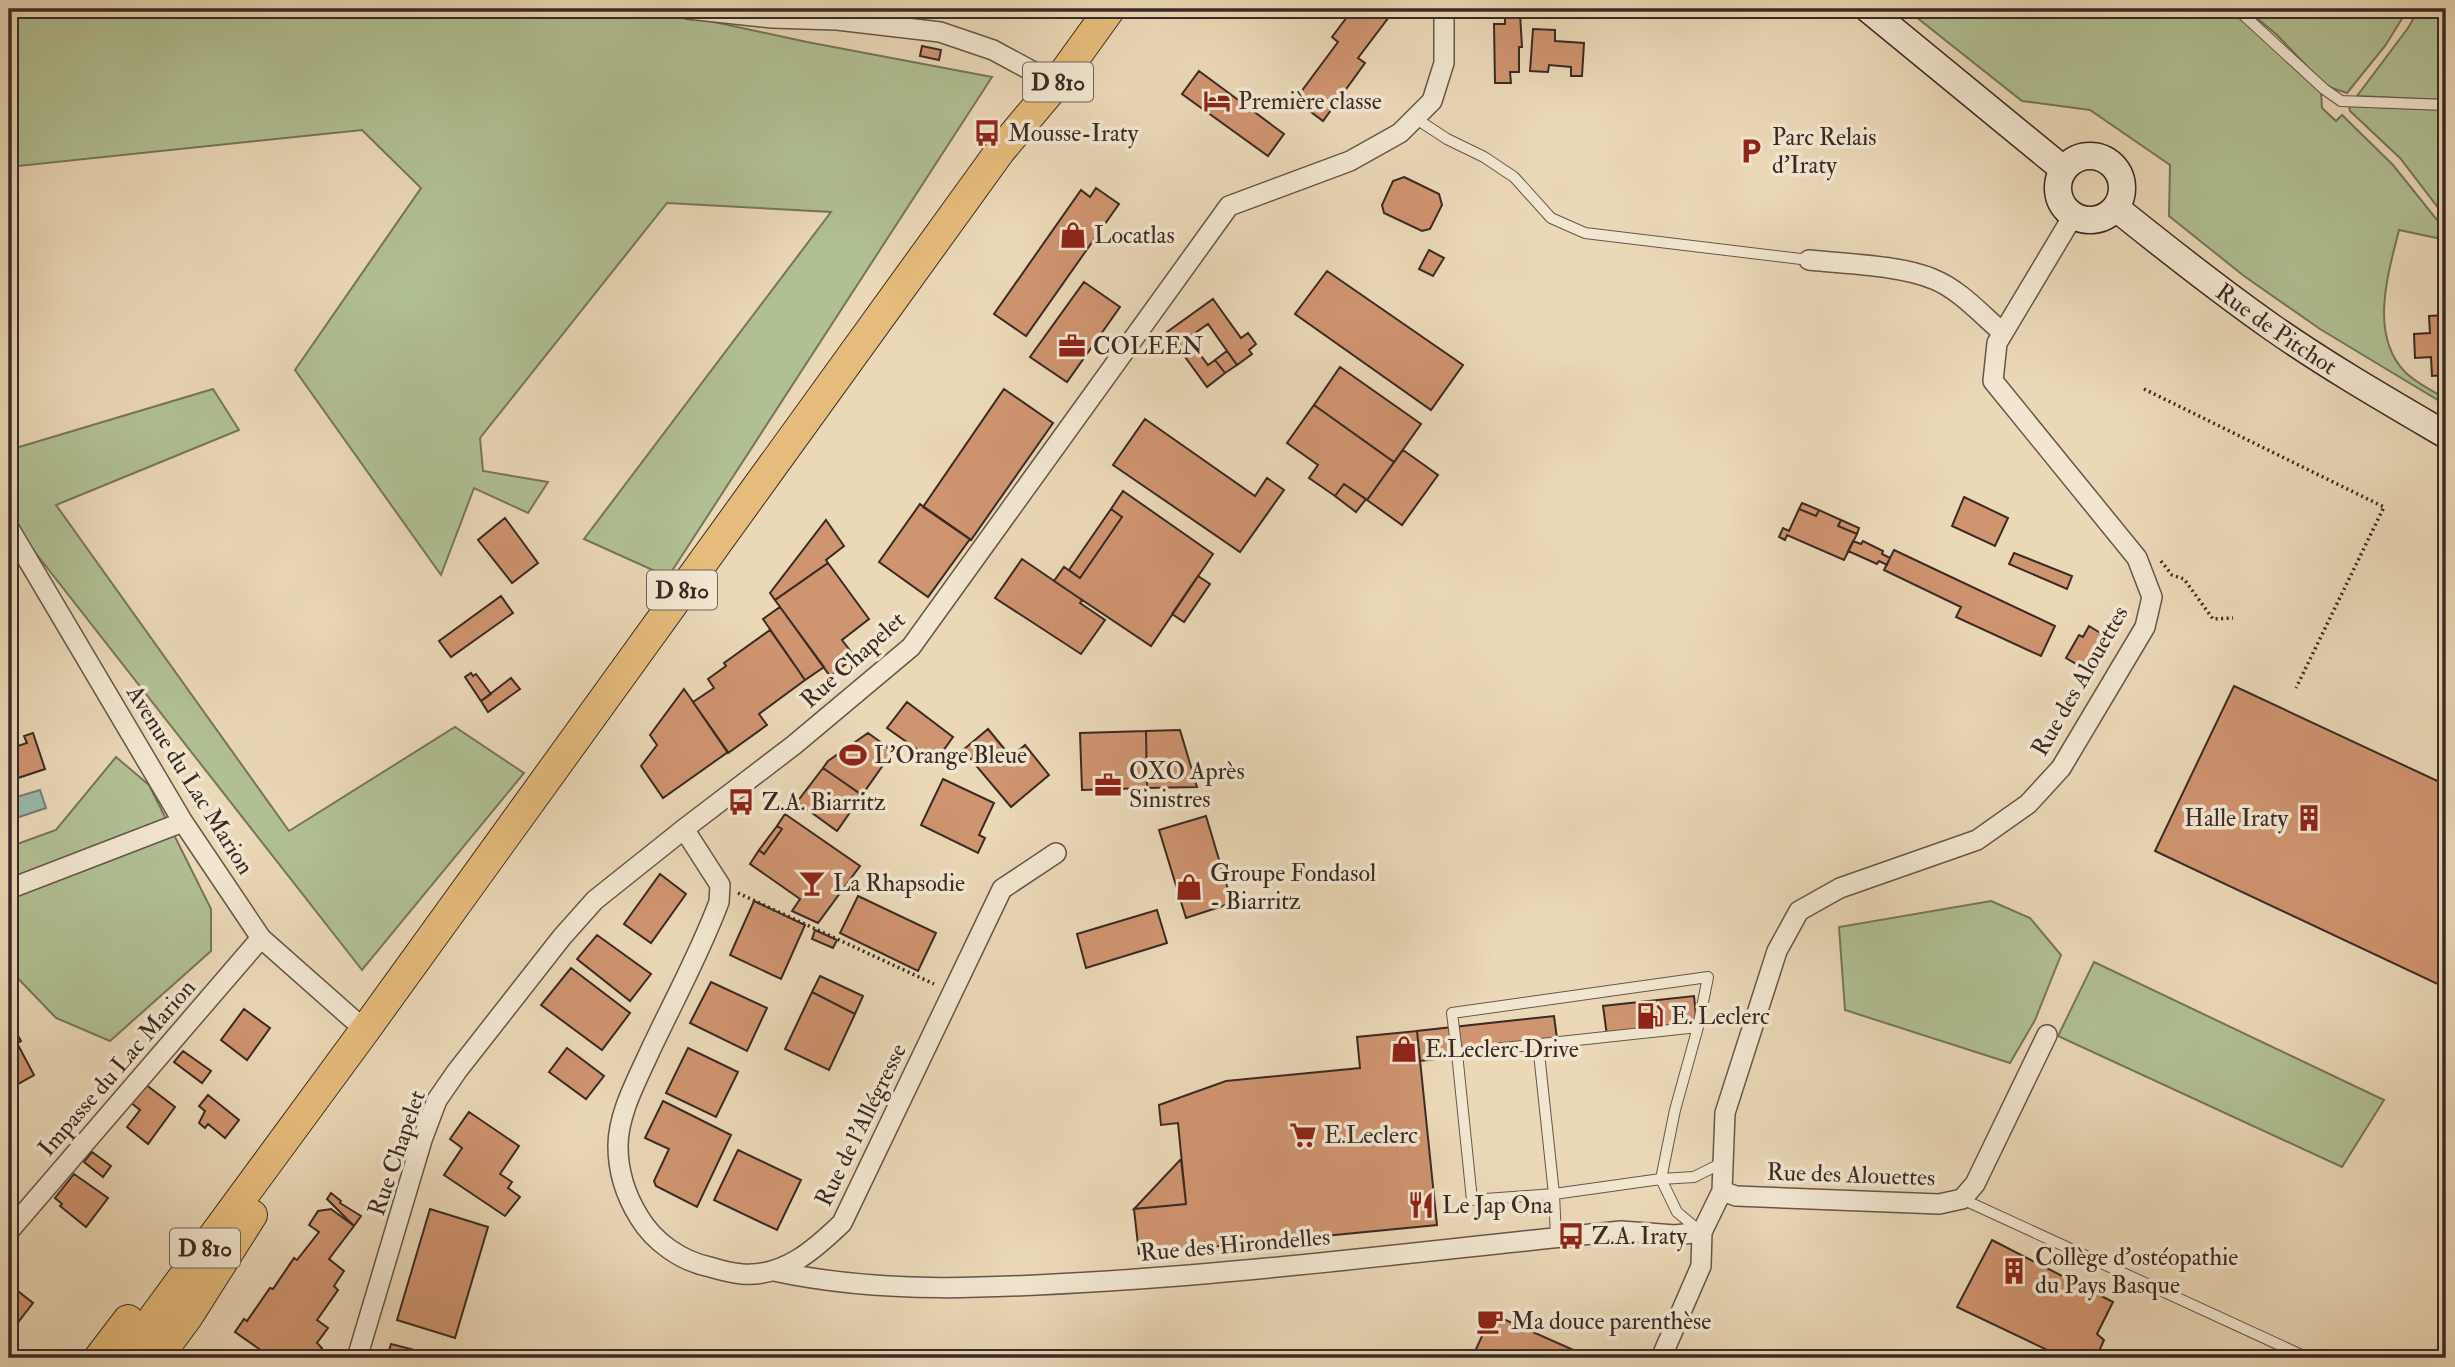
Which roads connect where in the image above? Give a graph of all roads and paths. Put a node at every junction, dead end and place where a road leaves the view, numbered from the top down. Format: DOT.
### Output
graph roads {
  1 [pos="688,9"];
  2 [pos="1094,9"];
  3 [pos="1110,9"];
  4 [pos="1444,9"];
  5 [pos="1868,9"];
  6 [pos="2237,9"];
  7 [pos="834,14"];
  8 [pos="1045,78"];
  9 [pos="2446,105"];
  10 [pos="1415,118"];
  11 [pos="1000,151"];
  12 [pos="2063,169"];
  13 [pos="2116,208"];
  14 [pos="2073,216"];
  15 [pos="1809,260"];
  16 [pos="2003,333"];
  17 [pos="2144,389"];
  18 [pos="2446,435"];
  19 [pos="9,528"];
  20 [pos="2296,688"];
  21 [pos="183,822"];
  22 [pos="684,829"];
  23 [pos="1056,853"];
  24 [pos="720,885"];
  25 [pos="9,888"];
  26 [pos="261,938"];
  27 [pos="952,993"];
  28 [pos="1698,1027"];
  29 [pos="365,1030"];
  30 [pos="2048,1035"];
  31 [pos="1538,1044"];
  32 [pos="1457,1053"];
  33 [pos="286,1138"];
  34 [pos="1722,1163"];
  35 [pos="1661,1179"];
  36 [pos="1722,1191"];
  37 [pos="1555,1194"];
  38 [pos="1962,1199"];
  39 [pos="9,1231"];
  40 [pos="1702,1232"];
  41 [pos="1556,1237"];
  42 [pos="773,1270"];
  43 [pos="99,1358"];
  44 [pos="124,1358"];
  45 [pos="157,1358"];
  46 [pos="357,1358"];
  47 [pos="1661,1358"];
  48 [pos="2308,1358"];
  1 -- 7 [label="street"];
  2 -- 8 [label="main road, D 810"];
  3 -- 11 [label="main road, D 810"];
  4 -- 10 [label="street, Rue Chapelet"];
  5 -- 12 [label="street"];
  6 -- 9 [label="lane"];
  7 -- 8 [label="street"];
  8 -- 11 [label="main road, D 810"];
  10 -- 15 [label="lane"];
  10 -- 22 [label="street, Rue Chapelet"];
  11 -- 29 [label="main road, D 810"];
  12 -- 13 [label="street"];
  12 -- 14 [label="street"];
  13 -- 14 [label="street"];
  13 -- 18 [label="street, Rue de Pitchot"];
  14 -- 16 [label="street"];
  15 -- 16 [label="street"];
  16 -- 34 [label="street, Rue des Alouettes"];
  17 -- 20 [label="path"];
  19 -- 21 [label="street, Avenue du Lac Marion"];
  21 -- 25 [label="street"];
  21 -- 26 [label="street, Avenue du Lac Marion"];
  22 -- 24 [label="street"];
  22 -- 46 [label="street, Rue Chapelet"];
  23 -- 27 [label="street, Rue de l'Allégresse"];
  24 -- 27 [label="path"];
  24 -- 42 [label="street, Rue de l'Allégresse"];
  26 -- 29 [label="street, Avenue du Lac Marion"];
  26 -- 39 [label="street, Impasse du Lac Marion"];
  27 -- 42 [label="street, Rue de l'Allégresse"];
  28 -- 31 [label="lane"];
  28 -- 32 [label="lane"];
  28 -- 35 [label="lane"];
  29 -- 33 [label="main road, D 810"];
  30 -- 38 [label="street, Rue des Alouettes"];
  31 -- 32 [label="lane"];
  31 -- 37 [label="lane"];
  32 -- 37 [label="lane"];
  33 -- 43 [label="main road"];
  33 -- 44 [label="main road, D 810"];
  33 -- 45 [label="main road"];
  34 -- 35 [label="lane"];
  34 -- 36 [label="street, Rue des Alouettes"];
  35 -- 37 [label="lane"];
  35 -- 40 [label="lane"];
  36 -- 38 [label="street, Rue des Alouettes"];
  36 -- 40 [label="street, Rue des Alouettes"];
  37 -- 41 [label="lane"];
  38 -- 48 [label="lane"];
  40 -- 41 [label="street, Rue des Hirondelles"];
  40 -- 47 [label="street"];
  41 -- 42 [label="street, Rue des Hirondelles"];
}
